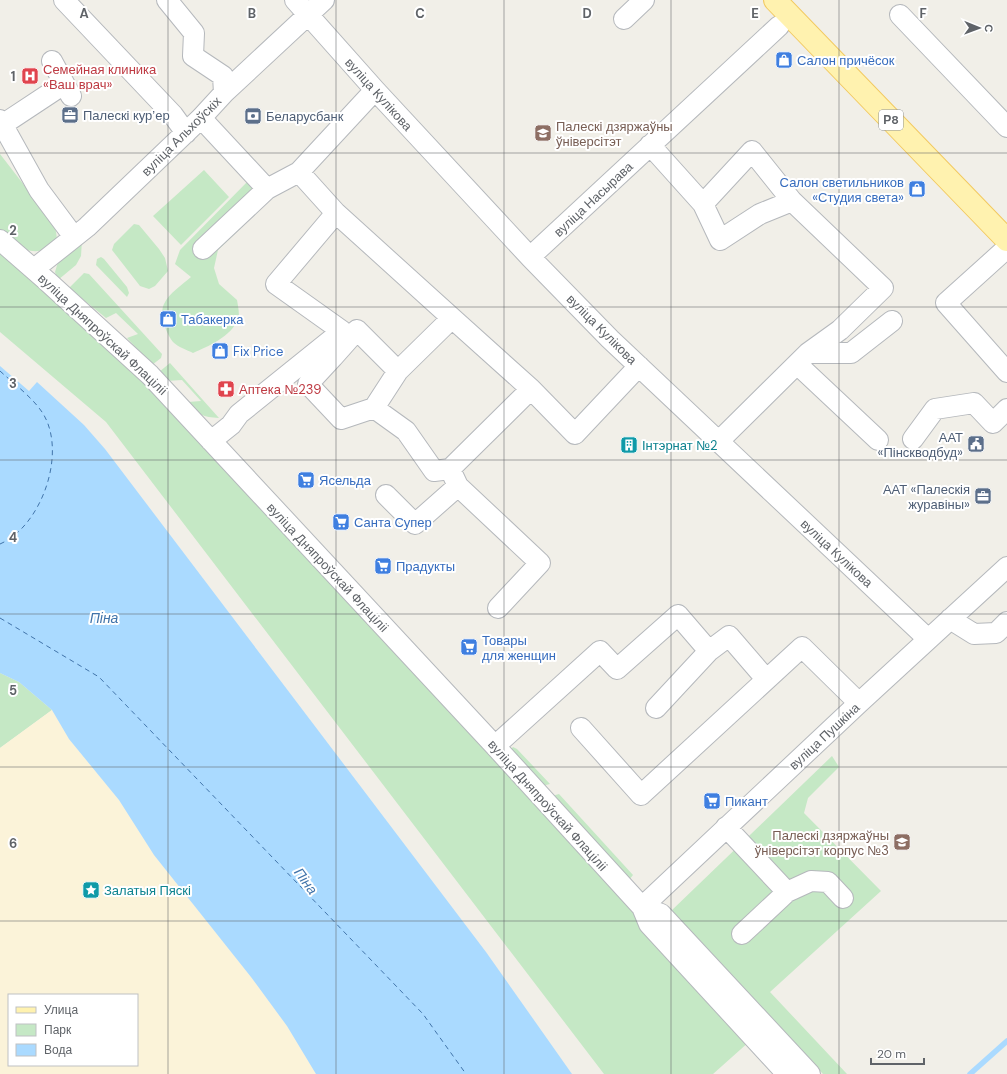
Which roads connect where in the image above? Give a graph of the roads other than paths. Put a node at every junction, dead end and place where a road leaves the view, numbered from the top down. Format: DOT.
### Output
graph roads {
  1 [pos="64,0"];
  2 [pos="167,0"];
  3 [pos="324,0"];
  4 [pos="644,0"];
  5 [pos="301,7"];
  6 [pos="783,9"];
  7 [pos="900,15"];
  8 [pos="624,19"];
  9 [pos="52,61"];
  10 [pos="375,90"];
  11 [pos="224,93"];
  12 [pos="201,118"];
  13 [pos="1,122"];
  14 [pos="1007,127"];
  15 [pos="186,133"];
  16 [pos="650,145"];
  17 [pos="299,172"];
  18 [pos="267,189"];
  19 [pos="792,201"];
  20 [pos="704,204"];
  21 [pos="336,213"];
  22 [pos="74,237"];
  23 [pos="0,240"];
  24 [pos="1007,240"];
  25 [pos="1007,248"];
  26 [pos="203,250"];
  27 [pos="530,257"];
  28 [pos="34,269"];
  29 [pos="452,318"];
  30 [pos="892,321"];
  31 [pos="342,331"];
  32 [pos="333,357"];
  33 [pos="803,358"];
  34 [pos="639,366"];
  35 [pos="398,371"];
  36 [pos="1007,372"];
  37 [pos="531,390"];
  38 [pos="374,408"];
  39 [pos="1007,409"];
  40 [pos="913,439"];
  41 [pos="878,440"];
  42 [pos="211,441"];
  43 [pos="719,442"];
  44 [pos="454,478"];
  45 [pos="386,495"];
  46 [pos="1007,567"];
  47 [pos="498,608"];
  48 [pos="950,619"];
  49 [pos="1007,622"];
  50 [pos="928,640"];
  51 [pos="709,652"];
  52 [pos="766,679"];
  53 [pos="859,703"];
  54 [pos="656,708"];
  55 [pos="581,728"];
  56 [pos="494,746"];
  57 [pos="726,828"];
  58 [pos="787,892"];
  59 [pos="843,898"];
  60 [pos="642,907"];
  61 [pos="742,934"];
  62 [pos="787,1074"];
  63 [pos="810,1074"];
  1 -- 15 [label="street"];
  2 -- 11 [label="street"];
  3 -- 5 [label="street, вуліца Альхоўскіх"];
  4 -- 8 [label="street"];
  5 -- 10 [label="street, вуліца Кулікова"];
  5 -- 11 [label="street, вуліца Альхоўскіх"];
  6 -- 16 [label="street, вуліца Насырава"];
  6 -- 24 [label="main road, Р8"];
  7 -- 14 [label="street"];
  9 -- 13 [label="street"];
  10 -- 17 [label="street"];
  10 -- 27 [label="street, вуліца Кулікова"];
  11 -- 12 [label="street, вуліца Альхоўскіх"];
  12 -- 15 [label="street, вуліца Альхоўскіх"];
  12 -- 18 [label="street"];
  13 -- 22 [label="street"];
  15 -- 22 [label="street, вуліца Альхоўскіх"];
  16 -- 20 [label="street"];
  16 -- 27 [label="street, вуліца Насырава"];
  17 -- 18 [label="street"];
  17 -- 21 [label="street"];
  18 -- 26 [label="street"];
  19 -- 20 [label="street"];
  19 -- 20 [label="street"];
  19 -- 33 [label="street"];
  21 -- 29 [label="street"];
  21 -- 31 [label="street"];
  22 -- 28 [label="street, вуліца Альхоўскіх"];
  23 -- 28 [label="street, вуліца Дняпроўскай Флаціліі"];
  25 -- 36 [label="street"];
  27 -- 34 [label="street, вуліца Кулікова"];
  28 -- 42 [label="street, вуліца Дняпроўскай Флаціліі"];
  29 -- 35 [label="street"];
  29 -- 37 [label="street"];
  30 -- 33 [label="street"];
  31 -- 32 [label="street"];
  31 -- 42 [label="street"];
  32 -- 35 [label="street"];
  32 -- 38 [label="street"];
  33 -- 41 [label="street"];
  33 -- 43 [label="street"];
  34 -- 37 [label="street"];
  34 -- 43 [label="street, вуліца Кулікова"];
  35 -- 38 [label="street"];
  37 -- 44 [label="street"];
  38 -- 44 [label="street"];
  39 -- 40 [label="street"];
  42 -- 56 [label="street, вуліца Дняпроўскай Флаціліі"];
  43 -- 50 [label="street, вуліца Кулікова"];
  44 -- 45 [label="street"];
  44 -- 47 [label="street"];
  46 -- 48 [label="street, вуліца Пушкіна"];
  48 -- 49 [label="street"];
  48 -- 50 [label="street, вуліца Пушкіна"];
  50 -- 53 [label="street, вуліца Пушкіна"];
  51 -- 52 [label="street"];
  51 -- 54 [label="street"];
  51 -- 56 [label="street"];
  52 -- 53 [label="street"];
  52 -- 55 [label="street"];
  53 -- 57 [label="street, вуліца Пушкіна"];
  56 -- 60 [label="street, вуліца Дняпроўскай Флаціліі"];
  57 -- 58 [label="street"];
  57 -- 60 [label="street, вуліца Пушкіна"];
  58 -- 59 [label="street"];
  58 -- 61 [label="street"];
  60 -- 62 [label="street, вуліца Дняпроўскай Флаціліі"];
  60 -- 63 [label="street, вуліца Дняпроўскай Флаціліі"];
}
